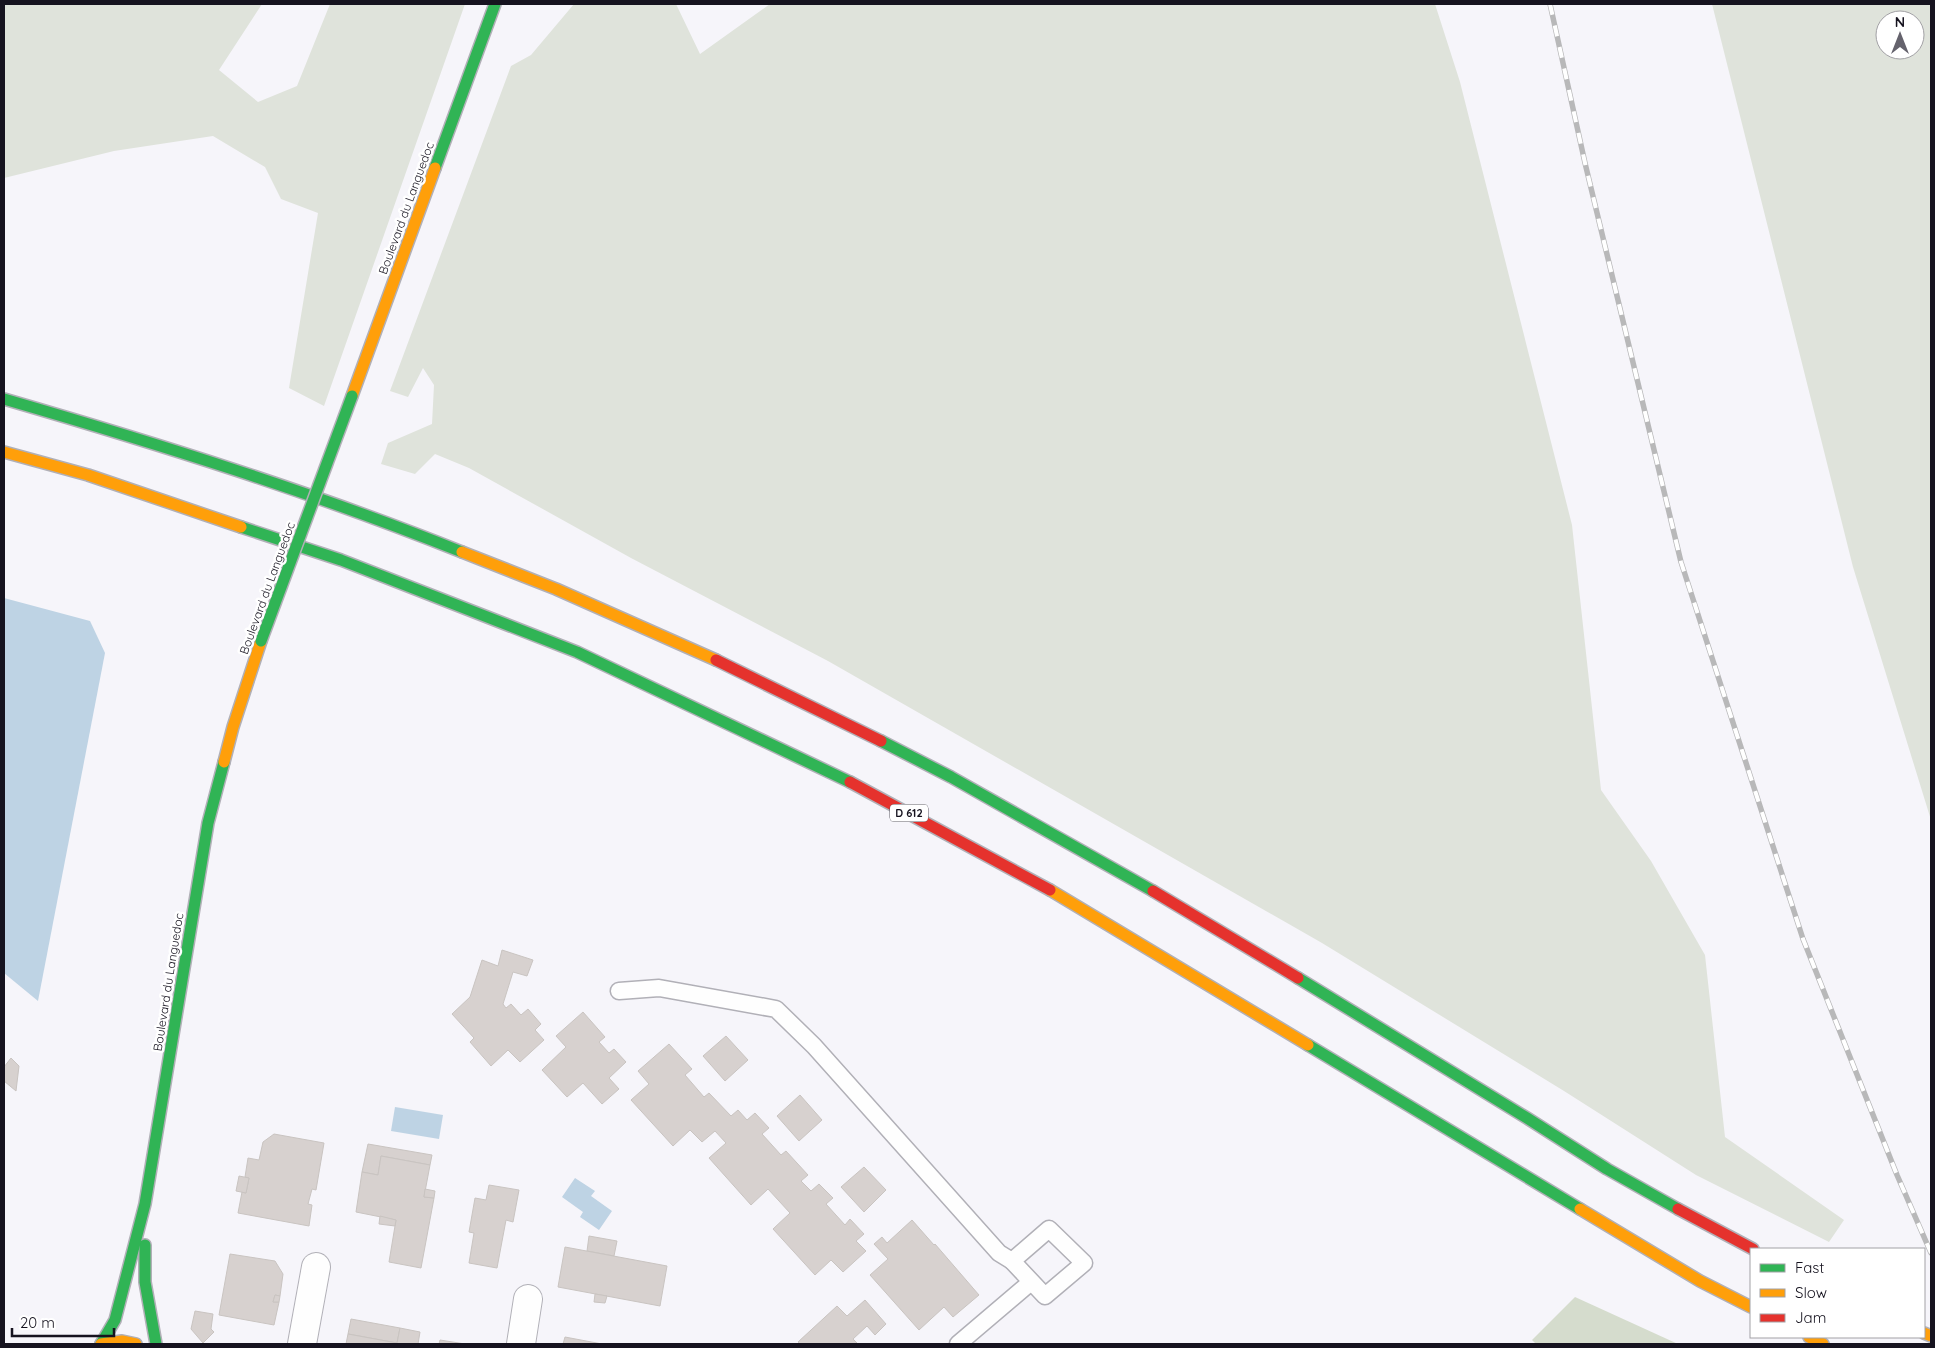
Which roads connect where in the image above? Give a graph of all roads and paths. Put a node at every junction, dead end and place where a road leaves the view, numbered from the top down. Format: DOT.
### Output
graph roads {
  1 [pos="495,4"];
  2 [pos="4,399"];
  3 [pos="4,452"];
  4 [pos="619,991"];
  5 [pos="145,1204"];
  6 [pos="1751,1248"];
  7 [pos="1012,1261"];
  8 [pos="316,1267"];
  9 [pos="1031,1282"];
  10 [pos="528,1299"];
  11 [pos="1750,1306"];
  12 [pos="1811,1338"];
  13 [pos="101,1344"];
  14 [pos="136,1344"];
  15 [pos="156,1344"];
  16 [pos="302,1344"];
  17 [pos="521,1344"];
  18 [pos="958,1344"];
  19 [pos="1823,1344"];
  1 -- 5 [label="main road, Boulevard du Languedoc, bridge"];
  2 -- 6 [label="main road"];
  3 -- 11 [label="main road, D 612"];
  4 -- 7 [label="lane"];
  5 -- 13 [label="main road, Boulevard du Languedoc"];
  5 -- 15 [label="main road, Boulevard du Languedoc"];
  7 -- 9 [label="lane"];
  7 -- 9 [label="lane"];
  8 -- 16 [label="street"];
  9 -- 18 [label="lane"];
  10 -- 17 [label="street"];
  12 -- 19 [label="main road"];
  13 -- 14 [label="main road"];
}
